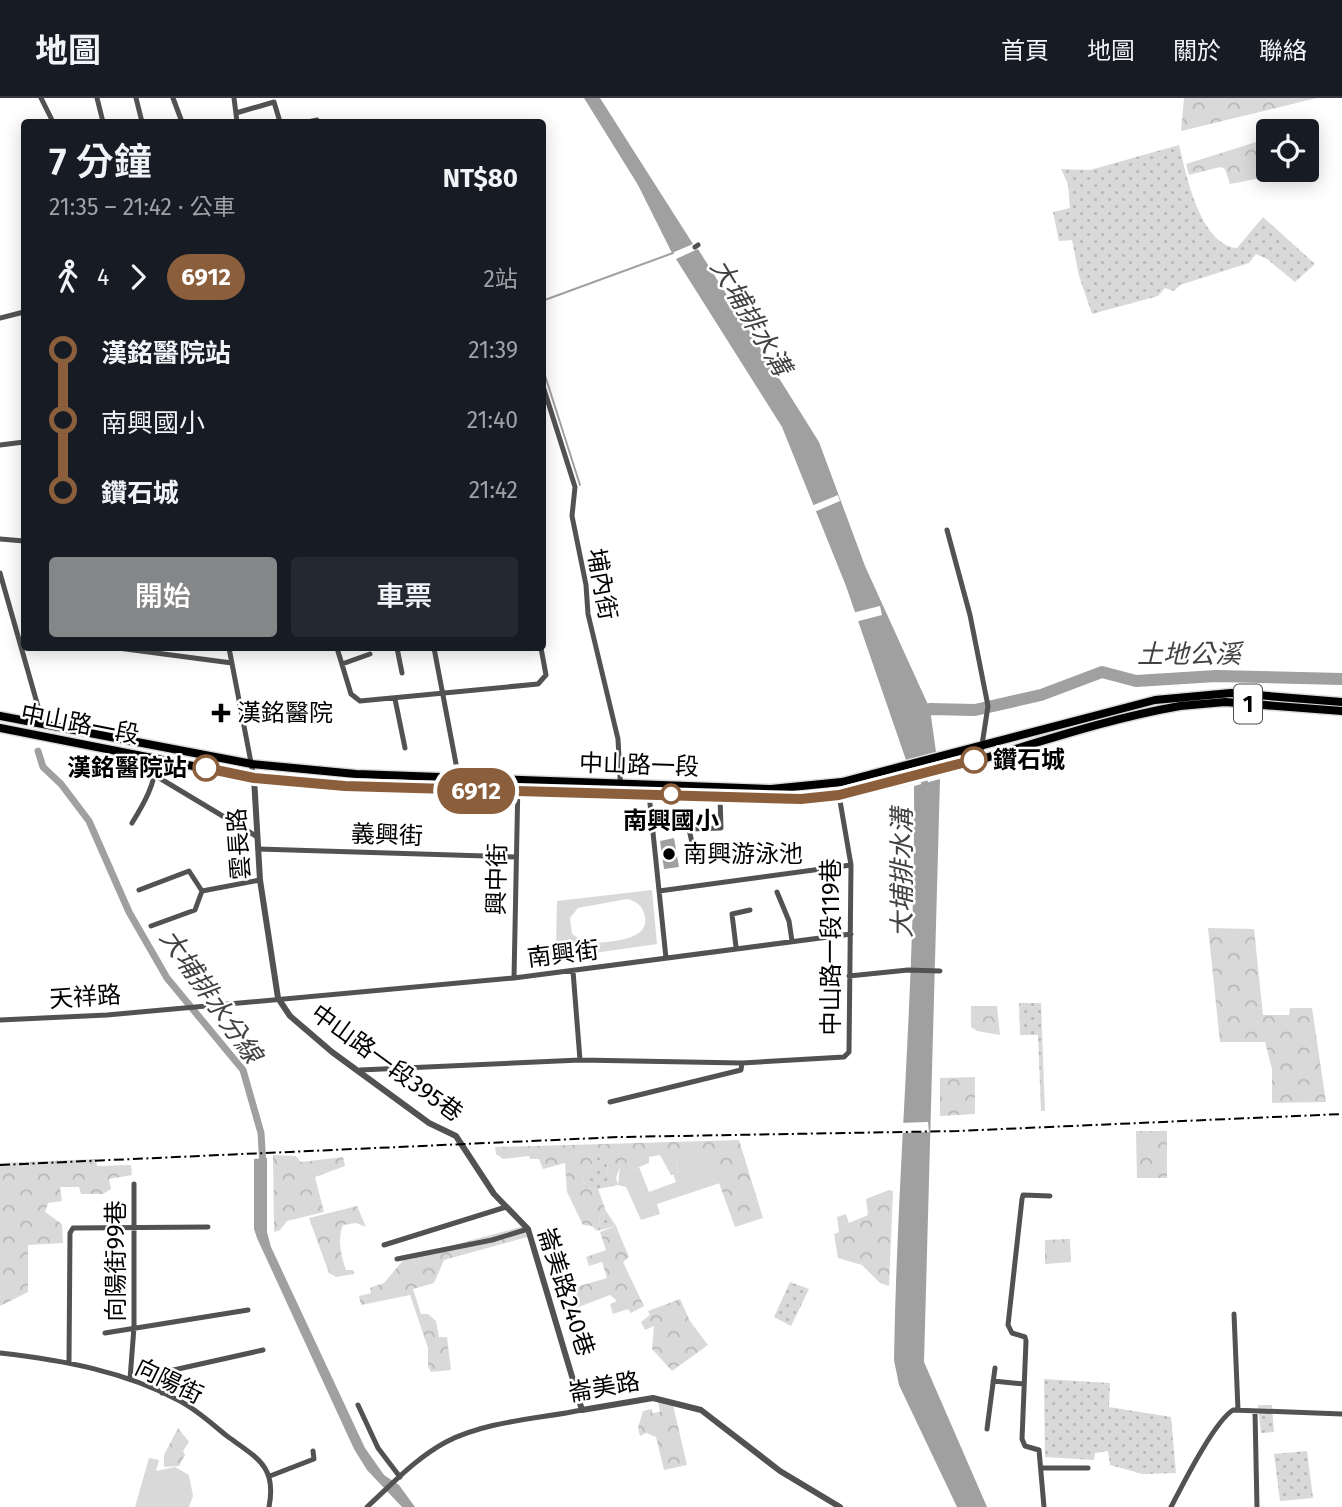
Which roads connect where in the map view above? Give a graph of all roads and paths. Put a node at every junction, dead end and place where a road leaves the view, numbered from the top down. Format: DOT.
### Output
graph roads {
  1 [pos="41,98"];
  2 [pos="96,98"];
  3 [pos="136,98"];
  4 [pos="173,98"];
  5 [pos="234,98"];
  6 [pos="236,113"];
  7 [pos="52,119"];
  8 [pos="102,119"];
  9 [pos="141,119"];
  10 [pos="181,119"];
  11 [pos="237,119"];
  12 [pos="279,119"];
  13 [pos="21,313"];
  14 [pos="0,318"];
  15 [pos="546,395"];
  16 [pos="21,442"];
  17 [pos="0,445"];
  18 [pos="947,530"];
  19 [pos="0,539"];
  20 [pos="21,541"];
  21 [pos="1,576"];
  22 [pos="21,647"];
  23 [pos="22,651"];
  24 [pos="141,651"];
  25 [pos="230,651"];
  26 [pos="338,651"];
  27 [pos="398,651"];
  28 [pos="435,651"];
  29 [pos="541,651"];
  30 [pos="370,654"];
  31 [pos="232,663"];
  32 [pos="342,664"];
  33 [pos="402,673"];
  34 [pos="443,694"];
  35 [pos="395,699"];
  36 [pos="1342,702"];
  37 [pos="1342,711"];
  38 [pos="0,716"];
  39 [pos="43,726"];
  40 [pos="0,728"];
  41 [pos="981,747"];
  42 [pos="405,748"];
  43 [pos="980,758"];
  44 [pos="157,759"];
  45 [pos="252,764"];
  46 [pos="156,776"];
  47 [pos="254,778"];
  48 [pos="457,779"];
  49 [pos="518,780"];
  50 [pos="621,783"];
  51 [pos="457,790"];
  52 [pos="516,792"];
  53 [pos="649,794"];
  54 [pos="621,795"];
  55 [pos="839,795"];
  56 [pos="720,796"];
  57 [pos="132,823"];
  58 [pos="256,836"];
  59 [pos="258,849"];
  60 [pos="515,857"];
  61 [pos="696,861"];
  62 [pos="851,865"];
  63 [pos="260,880"];
  64 [pos="139,890"];
  65 [pos="202,891"];
  66 [pos="659,891"];
  67 [pos="777,892"];
  68 [pos="750,910"];
  69 [pos="151,926"];
  70 [pos="851,933"];
  71 [pos="792,941"];
  72 [pos="736,947"];
  73 [pos="666,958"];
  74 [pos="573,971"];
  75 [pos="939,971"];
  76 [pos="849,976"];
  77 [pos="514,978"];
  78 [pos="278,998"];
  79 [pos="0,1020"];
  80 [pos="580,1060"];
  81 [pos="742,1063"];
  82 [pos="360,1070"];
  83 [pos="610,1102"];
  84 [pos="472,1162"];
  85 [pos="134,1184"];
  86 [pos="1050,1196"];
  87 [pos="506,1207"];
  88 [pos="208,1227"];
  89 [pos="134,1228"];
  90 [pos="528,1229"];
  91 [pos="384,1245"];
  92 [pos="397,1259"];
  93 [pos="248,1310"];
  94 [pos="1234,1314"];
  95 [pos="134,1327"];
  96 [pos="105,1333"];
  97 [pos="263,1350"];
  98 [pos="0,1353"];
  99 [pos="69,1362"];
  100 [pos="995,1368"];
  101 [pos="130,1379"];
  102 [pos="993,1381"];
  103 [pos="1024,1384"];
  104 [pos="162,1393"];
  105 [pos="358,1405"];
  106 [pos="1238,1409"];
  107 [pos="582,1410"];
  108 [pos="1255,1412"];
  109 [pos="1342,1414"];
  110 [pos="987,1429"];
  111 [pos="313,1451"];
  112 [pos="1041,1468"];
  113 [pos="1088,1468"];
  114 [pos="270,1476"];
  115 [pos="400,1477"];
  116 [pos="269,1507"];
  117 [pos="367,1507"];
  118 [pos="840,1507"];
  119 [pos="1044,1507"];
  120 [pos="1171,1507"];
  121 [pos="1257,1507"];
  1 -- 7 [label="street"];
  2 -- 8 [label="street"];
  3 -- 9 [label="street"];
  4 -- 10 [label="street"];
  5 -- 6 [label="street"];
  6 -- 11 [label="street"];
  6 -- 12 [label="street"];
  13 -- 14 [label="street"];
  15 -- 50 [label="street, 埔內街"];
  16 -- 17 [label="street"];
  18 -- 41 [label="street"];
  19 -- 20 [label="street"];
  21 -- 22 [label="street"];
  23 -- 39 [label="street"];
  24 -- 31 [label="street"];
  25 -- 31 [label="street, 雲長路"];
  26 -- 32 [label="street"];
  27 -- 33 [label="street"];
  28 -- 34 [label="street"];
  29 -- 34 [label="street"];
  30 -- 32 [label="street"];
  31 -- 45 [label="street, 雲長路"];
  32 -- 35 [label="street"];
  34 -- 35 [label="street"];
  34 -- 48 [label="street"];
  35 -- 42 [label="street"];
  36 -- 41 [label="main road, 1"];
  37 -- 43 [label="main road, 1"];
  38 -- 39 [label="main road, 中山路一段 / 1"];
  39 -- 45 [label="main road, 中山路一段 / 1"];
  40 -- 44 [label="main road, 中山路一段 / 1"];
  41 -- 43 [label="street"];
  41 -- 50 [label="main road, 中山路一段 / 1"];
  43 -- 55 [label="main road, 中山路一段 / 1"];
  44 -- 46 [label="street"];
  44 -- 47 [label="main road, 中山路一段 / 1"];
  45 -- 47 [label="street, 雲長路"];
  45 -- 48 [label="main road, 中山路一段 / 1"];
  46 -- 57 [label="street"];
  46 -- 58 [label="street"];
  47 -- 51 [label="main road, 中山路一段 / 1"];
  47 -- 58 [label="street, 雲長路"];
  48 -- 49 [label="main road, 中山路一段 / 1"];
  48 -- 51 [label="street"];
  49 -- 50 [label="main road, 中山路一段 / 1"];
  49 -- 52 [label="street, 興中街"];
  50 -- 54 [label="street, 埔內街"];
  51 -- 52 [label="main road, 中山路一段 / 1"];
  52 -- 54 [label="main road, 中山路一段 / 1"];
  52 -- 60 [label="street, 興中街"];
  53 -- 54 [label="main road, 中山路一段 / 1"];
  53 -- 56 [label="main road, 中山路一段 / 1"];
  53 -- 66 [label="street"];
  55 -- 56 [label="main road, 中山路一段 / 1"];
  55 -- 62 [label="street, 中山路一段119巷"];
  56 -- 61 [label="street"];
  58 -- 59 [label="street, 雲長路"];
  59 -- 60 [label="street, 義興街"];
  59 -- 63 [label="street, 雲長路"];
  60 -- 77 [label="street, 興中街"];
  62 -- 66 [label="street"];
  62 -- 70 [label="street, 中山路一段119巷"];
  63 -- 65 [label="street"];
  63 -- 78 [label="street, 雲長路"];
  64 -- 65 [label="street"];
  65 -- 69 [label="street"];
  66 -- 73 [label="street"];
  67 -- 71 [label="street"];
  68 -- 72 [label="street"];
  70 -- 71 [label="street, 南興街"];
  70 -- 76 [label="street, 中山路一段119巷"];
  71 -- 72 [label="street, 南興街"];
  72 -- 73 [label="street, 南興街"];
  73 -- 74 [label="street, 南興街"];
  74 -- 77 [label="street, 南興街"];
  74 -- 80 [label="street"];
  75 -- 76 [label="street"];
  76 -- 81 [label="street, 中山路一段119巷"];
  77 -- 78 [label="street, 南興街"];
  78 -- 79 [label="street, 天祥路"];
  78 -- 82 [label="street, 中山路一段395巷"];
  80 -- 81 [label="street"];
  80 -- 82 [label="street"];
  81 -- 83 [label="street"];
  82 -- 84 [label="street, 中山路一段395巷"];
  84 -- 87 [label="street, 崙美路240巷"];
  85 -- 89 [label="street, 向陽街99巷"];
  86 -- 103 [label="street"];
  87 -- 90 [label="street, 崙美路240巷"];
  87 -- 91 [label="street"];
  88 -- 89 [label="street"];
  89 -- 95 [label="street, 向陽街99巷"];
  89 -- 99 [label="street"];
  90 -- 92 [label="street"];
  90 -- 107 [label="street, 崙美路240巷"];
  93 -- 95 [label="street"];
  94 -- 106 [label="street"];
  95 -- 96 [label="street"];
  95 -- 101 [label="street, 向陽街99巷"];
  97 -- 104 [label="street"];
  98 -- 99 [label="street, 向陽街"];
  99 -- 101 [label="street, 向陽街"];
  100 -- 102 [label="street"];
  101 -- 104 [label="street, 向陽街"];
  102 -- 103 [label="street"];
  102 -- 110 [label="street"];
  103 -- 112 [label="street"];
  104 -- 114 [label="street, 向陽街"];
  105 -- 115 [label="street"];
  106 -- 108 [label="street"];
  106 -- 120 [label="street"];
  107 -- 115 [label="street, 崙美路"];
  107 -- 118 [label="street, 崙美路"];
  108 -- 109 [label="street"];
  108 -- 121 [label="street"];
  111 -- 114 [label="street"];
  112 -- 113 [label="street"];
  112 -- 119 [label="street"];
  114 -- 116 [label="street"];
  115 -- 117 [label="street, 崙美路"];
}
